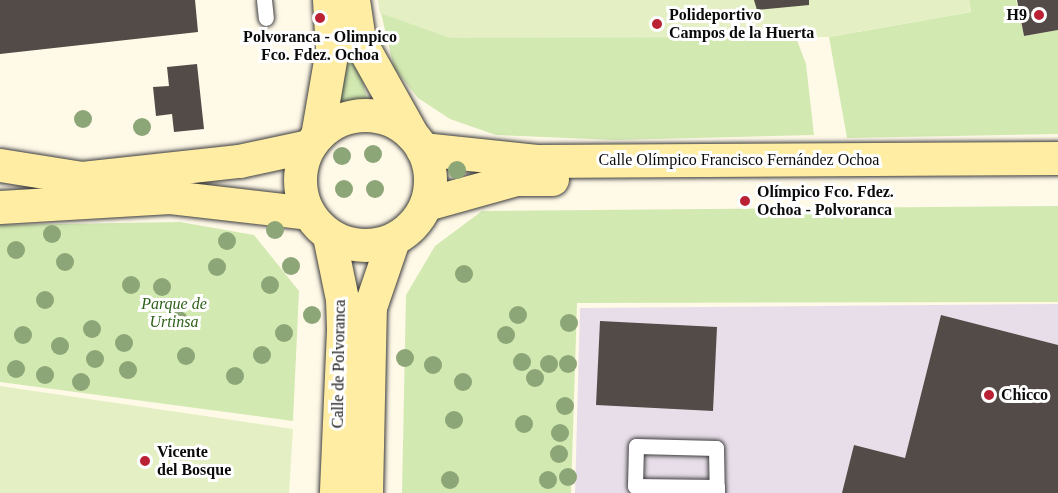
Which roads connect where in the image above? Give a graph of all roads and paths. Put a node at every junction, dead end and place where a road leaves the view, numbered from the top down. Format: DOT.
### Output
graph roads {
  1 [pos="264,0"];
  2 [pos="328,0"];
  3 [pos="353,0"];
  4 [pos="266,18"];
  5 [pos="313,141"];
  6 [pos="417,143"];
  7 [pos="1058,158"];
  8 [pos="0,165"];
  9 [pos="1058,177"];
  10 [pos="426,204"];
  11 [pos="0,207"];
  12 [pos="319,225"];
  13 [pos="393,240"];
  14 [pos="717,490"];
  15 [pos="336,493"];
  16 [pos="366,493"];
  1 -- 4 [label="lane"];
  2 -- 5 [label="street"];
  3 -- 6 [label="street"];
  5 -- 6 [label="street"];
  5 -- 8 [label="street"];
  5 -- 12 [label="street"];
  6 -- 7 [label="street, Calle Olímpico Francisco Fernández Ochoa"];
  6 -- 10 [label="street"];
  9 -- 10 [label="street, Calle Olímpico Francisco Fernández Ochoa"];
  10 -- 13 [label="street"];
  11 -- 12 [label="street"];
  12 -- 13 [label="street"];
  12 -- 15 [label="street, Calle de Polvoranca"];
  13 -- 16 [label="street, Calle de Polvoranca"];
  14 -- 14 [label="lane"];
}
